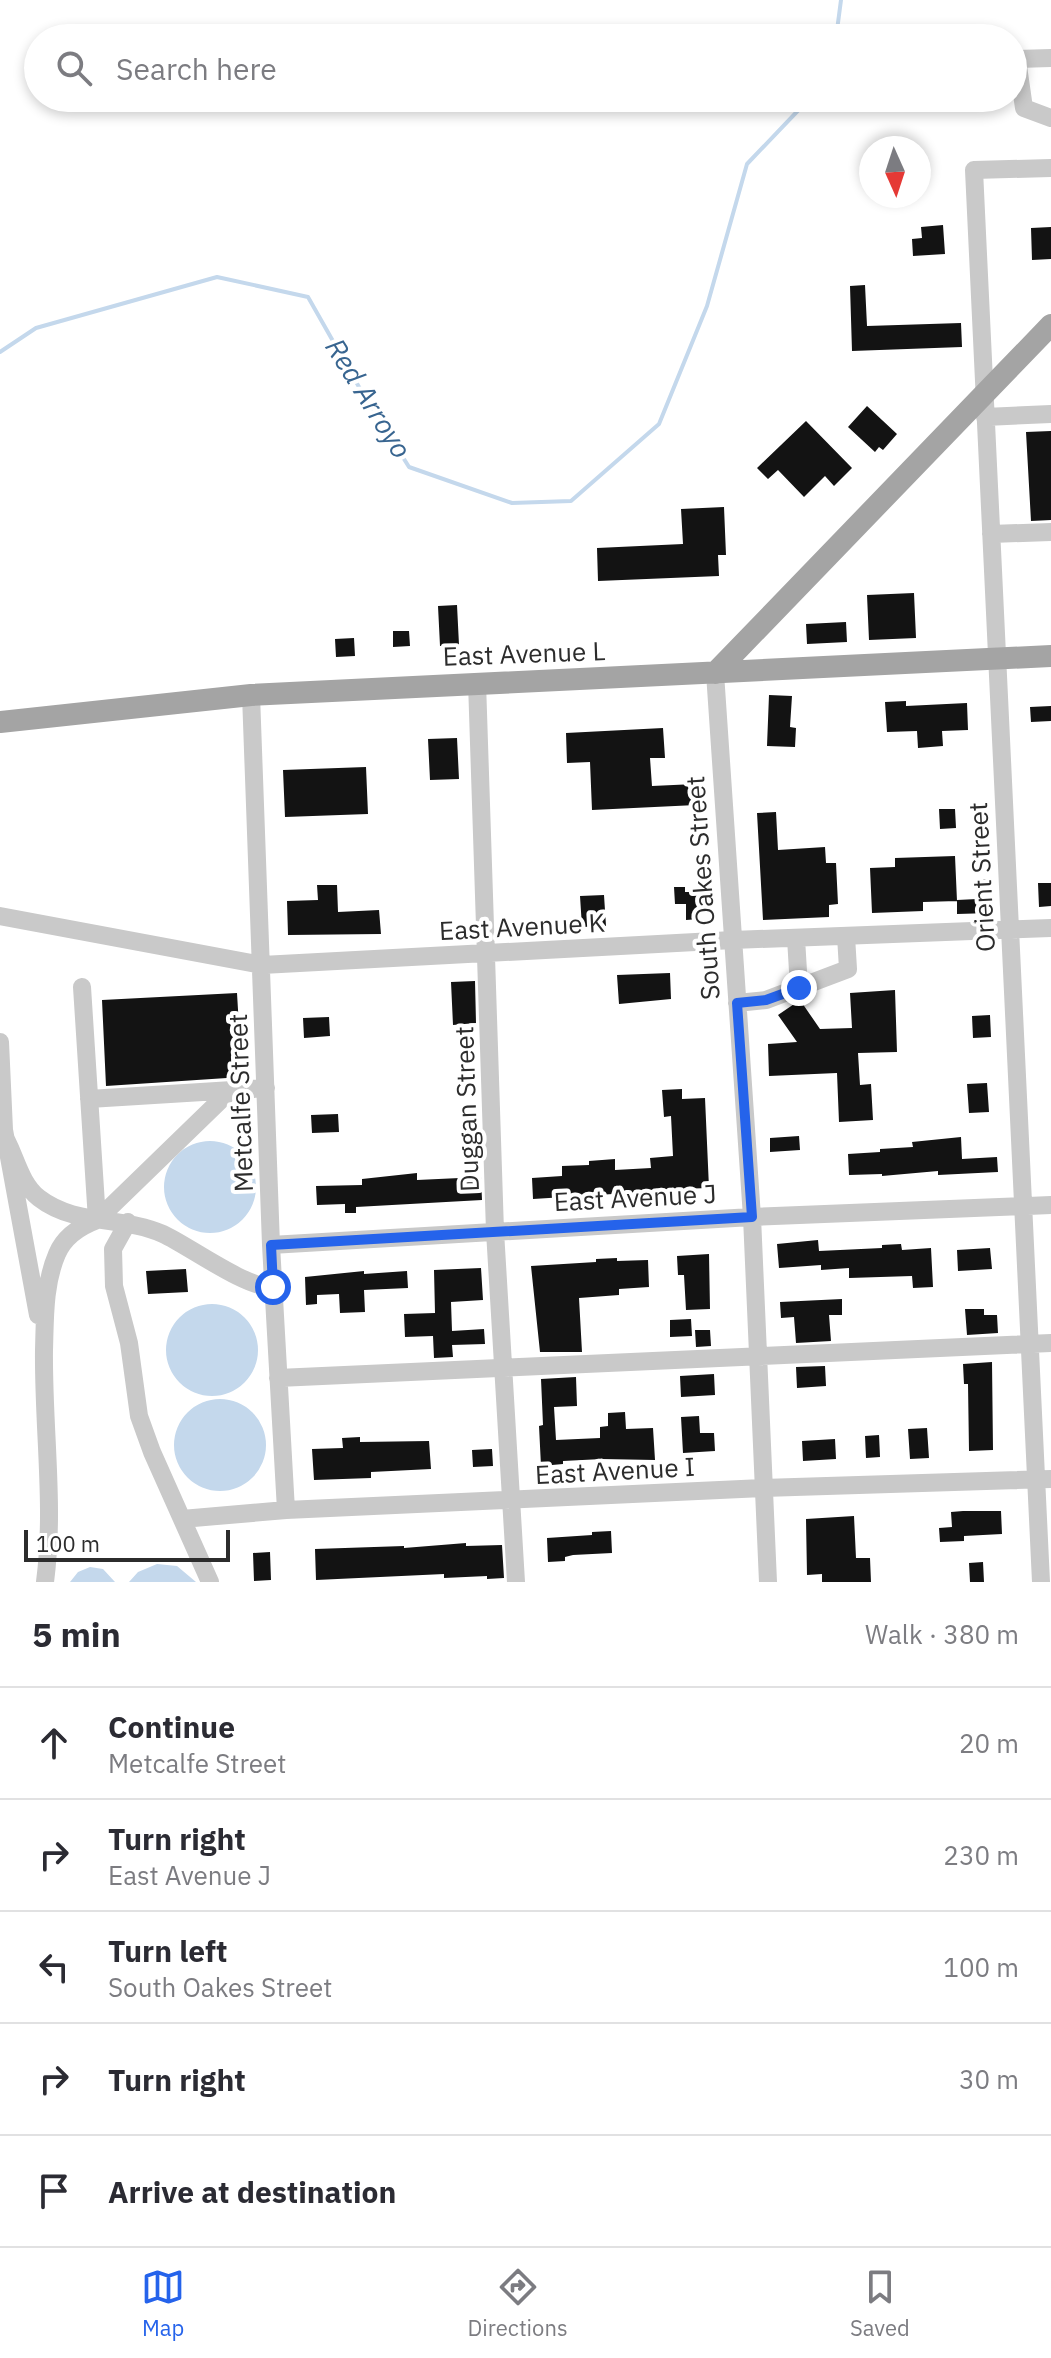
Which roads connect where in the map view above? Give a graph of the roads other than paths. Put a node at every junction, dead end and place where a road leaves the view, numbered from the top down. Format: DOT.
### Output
graph roads {
  1 [pos="1051,58"];
  2 [pos="1027,59"];
  3 [pos="1027,109"];
  4 [pos="1051,118"];
  5 [pos="1051,168"];
  6 [pos="1051,325"];
  7 [pos="984,393"];
  8 [pos="1051,414"];
  9 [pos="985,417"];
  10 [pos="1051,532"];
  11 [pos="991,534"];
  12 [pos="1051,656"];
  13 [pos="997,658"];
  14 [pos="715,673"];
  15 [pos="477,682"];
  16 [pos="251,695"];
  17 [pos="0,722"];
  18 [pos="0,916"];
  19 [pos="1051,928"];
  20 [pos="1010,930"];
  21 [pos="846,936"];
  22 [pos="796,938"];
  23 [pos="733,940"];
  24 [pos="488,954"];
  25 [pos="262,965"];
  26 [pos="82,987"];
  27 [pos="799,988"];
  28 [pos="737,1003"];
  29 [pos="0,1042"];
  30 [pos="266,1088"];
  31 [pos="231,1090"];
  32 [pos="89,1099"];
  33 [pos="3,1132"];
  34 [pos="1051,1205"];
  35 [pos="1023,1206"];
  36 [pos="752,1217"];
  37 [pos="97,1220"];
  38 [pos="128,1222"];
  39 [pos="495,1231"];
  40 [pos="271,1245"];
  41 [pos="273,1287"];
  42 [pos="1051,1343"];
  43 [pos="1029,1344"];
  44 [pos="44,1353"];
  45 [pos="758,1355"];
  46 [pos="504,1367"];
  47 [pos="278,1378"];
  48 [pos="1043,1479"];
  49 [pos="763,1488"];
  50 [pos="512,1502"];
  51 [pos="286,1510"];
  52 [pos="182,1519"];
  53 [pos="45,1582"];
  54 [pos="210,1582"];
  55 [pos="516,1582"];
  56 [pos="768,1582"];
  57 [pos="1041,1582"];
  1 -- 2 [label="street"];
  3 -- 4 [label="street"];
  5 -- 7 [label="street, Orient Street"];
  6 -- 7 [label="main road"];
  7 -- 9 [label="street, Orient Street"];
  7 -- 14 [label="main road"];
  8 -- 9 [label="street"];
  9 -- 11 [label="street, Orient Street"];
  10 -- 11 [label="street"];
  11 -- 13 [label="street, Orient Street"];
  12 -- 13 [label="main road, East Avenue L"];
  13 -- 14 [label="main road, East Avenue L"];
  13 -- 20 [label="street, Orient Street"];
  14 -- 15 [label="main road, East Avenue L"];
  14 -- 23 [label="street, South Oakes Street"];
  15 -- 16 [label="main road, East Avenue L"];
  15 -- 24 [label="street, Duggan Street"];
  16 -- 17 [label="main road, East Avenue L"];
  16 -- 25 [label="street, Metcalfe Street"];
  18 -- 25 [label="street, East Avenue K"];
  19 -- 20 [label="street, East Avenue K"];
  20 -- 21 [label="street, East Avenue K"];
  20 -- 35 [label="street, Orient Street"];
  21 -- 22 [label="street, East Avenue K"];
  21 -- 27 [label="street"];
  22 -- 23 [label="street, East Avenue K"];
  22 -- 27 [label="street"];
  23 -- 24 [label="street, East Avenue K"];
  23 -- 28 [label="street, South Oakes Street"];
  24 -- 25 [label="street, East Avenue K"];
  24 -- 39 [label="street, Duggan Street"];
  25 -- 30 [label="street, Metcalfe Street"];
  26 -- 32 [label="street"];
  27 -- 28 [label="street"];
  28 -- 36 [label="street, South Oakes Street"];
  29 -- 33 [label="street"];
  30 -- 31 [label="street"];
  30 -- 40 [label="street, Metcalfe Street"];
  31 -- 32 [label="street"];
  31 -- 37 [label="street"];
  32 -- 37 [label="street"];
  33 -- 37 [label="street"];
  33 -- 44 [label="street"];
  34 -- 35 [label="street, East Avenue J"];
  35 -- 36 [label="street, East Avenue J"];
  35 -- 43 [label="street, Orient Street"];
  36 -- 39 [label="street, East Avenue J"];
  36 -- 45 [label="street, South Oakes Street"];
  37 -- 38 [label="street"];
  37 -- 44 [label="street"];
  38 -- 41 [label="street"];
  38 -- 52 [label="street"];
  39 -- 40 [label="street, East Avenue J"];
  39 -- 46 [label="street, Duggan Street"];
  40 -- 41 [label="street, Metcalfe Street"];
  41 -- 47 [label="street, Metcalfe Street"];
  42 -- 43 [label="street"];
  43 -- 45 [label="street"];
  43 -- 48 [label="street, Orient Street"];
  44 -- 53 [label="street"];
  45 -- 46 [label="street"];
  45 -- 49 [label="street, South Oakes Street"];
  46 -- 47 [label="street"];
  46 -- 50 [label="street, Duggan Street"];
  47 -- 51 [label="street, Metcalfe Street"];
  48 -- 49 [label="street, East Avenue I"];
  48 -- 57 [label="street, Orient Street"];
  49 -- 50 [label="street, East Avenue I"];
  49 -- 56 [label="street, South Oakes Street"];
  50 -- 51 [label="street, East Avenue I"];
  50 -- 55 [label="street, Duggan Street"];
  51 -- 52 [label="street, East Avenue I"];
  52 -- 54 [label="street"];
}
